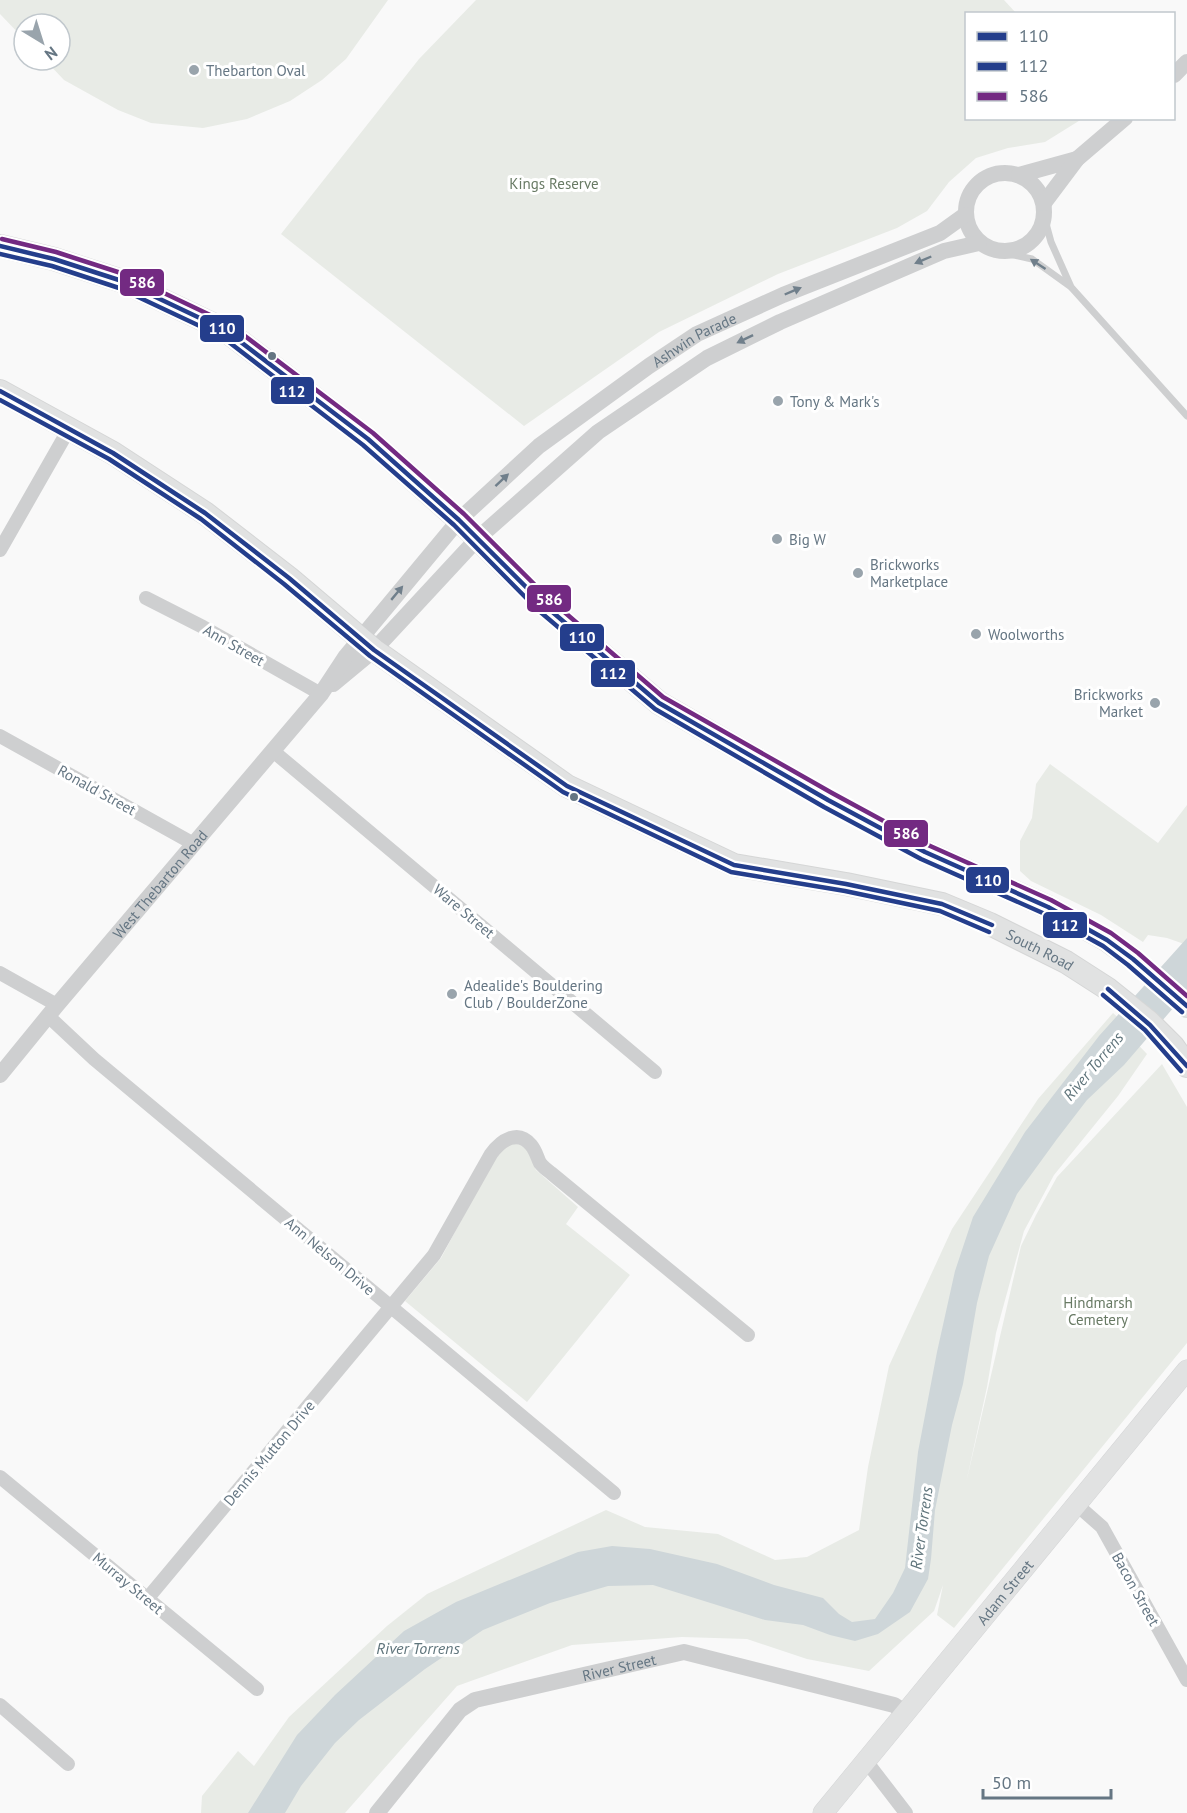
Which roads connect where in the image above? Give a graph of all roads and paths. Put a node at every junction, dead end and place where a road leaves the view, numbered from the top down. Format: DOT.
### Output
graph roads {
  1 [pos="1187,62"];
  2 [pos="1175,73"];
  3 [pos="1123,120"];
  4 [pos="1077,159"];
  5 [pos="1019,175"];
  6 [pos="1044,203"];
  7 [pos="965,214"];
  8 [pos="1045,220"];
  9 [pos="979,243"];
  10 [pos="0,246"];
  11 [pos="1000,252"];
  12 [pos="1071,287"];
  13 [pos="0,391"];
  14 [pos="1187,416"];
  15 [pos="69,429"];
  16 [pos="459,520"];
  17 [pos="477,539"];
  18 [pos="0,550"];
  19 [pos="146,598"];
  20 [pos="367,644"];
  21 [pos="321,694"];
  22 [pos="0,736"];
  23 [pos="273,751"];
  24 [pos="194,844"];
  25 [pos="0,973"];
  26 [pos="1187,1006"];
  27 [pos="52,1010"];
  28 [pos="1187,1066"];
  29 [pos="655,1072"];
  30 [pos="0,1075"];
  31 [pos="391,1307"];
  32 [pos="748,1335"];
  33 [pos="1187,1370"];
  34 [pos="0,1477"];
  35 [pos="614,1493"];
  36 [pos="1077,1505"];
  37 [pos="147,1599"];
  38 [pos="1187,1680"];
  39 [pos="257,1689"];
  40 [pos="0,1705"];
  41 [pos="906,1713"];
  42 [pos="866,1761"];
  43 [pos="68,1764"];
  44 [pos="377,1813"];
  45 [pos="823,1813"];
  46 [pos="906,1813"];
  1 -- 2 [label="street"];
  3 -- 4 [label="street"];
  4 -- 5 [label="street"];
  4 -- 6 [label="street"];
  5 -- 6 [label="street"];
  5 -- 7 [label="street"];
  6 -- 8 [label="street"];
  7 -- 9 [label="street"];
  16 -- 7 [label="street, Ashwin Parade, one-way"];
  8 -- 11 [label="street"];
  8 -- 12 [label="lane"];
  9 -- 11 [label="street"];
  9 -- 17 [label="street, Ashwin Parade, one-way"];
  10 -- 16 [label="highway"];
  12 -- 11 [label="lane, one-way"];
  12 -- 14 [label="lane"];
  13 -- 15 [label="highway, South Road"];
  15 -- 18 [label="street"];
  15 -- 20 [label="highway, South Road"];
  16 -- 17 [label="highway"];
  20 -- 16 [label="street, West Thebarton Road, one-way"];
  17 -- 20 [label="street, West Thebarton Road"];
  17 -- 26 [label="highway"];
  19 -- 21 [label="street, Ann Street"];
  20 -- 21 [label="street, West Thebarton Road"];
  20 -- 28 [label="highway, South Road"];
  21 -- 23 [label="street, West Thebarton Road"];
  22 -- 24 [label="street, Ronald Street"];
  23 -- 24 [label="street, West Thebarton Road"];
  23 -- 29 [label="street, Ware Street"];
  24 -- 27 [label="street, West Thebarton Road"];
  25 -- 27 [label="street, Ann Nelson Drive"];
  27 -- 30 [label="street, West Thebarton Road"];
  27 -- 31 [label="street, Ann Nelson Drive"];
  31 -- 32 [label="street, Dennis Mutton Drive"];
  31 -- 35 [label="street, Ann Nelson Drive"];
  31 -- 37 [label="street, Dennis Mutton Drive"];
  33 -- 36 [label="main road, Adam Street"];
  34 -- 37 [label="street, Murray Street"];
  36 -- 38 [label="street, Bacon Street"];
  36 -- 41 [label="main road, Adam Street"];
  37 -- 39 [label="street, Murray Street"];
  40 -- 43 [label="street"];
  41 -- 42 [label="main road, Adam Street"];
  41 -- 44 [label="street, River Street"];
  42 -- 45 [label="main road, Adam Street"];
  42 -- 46 [label="street"];
}
